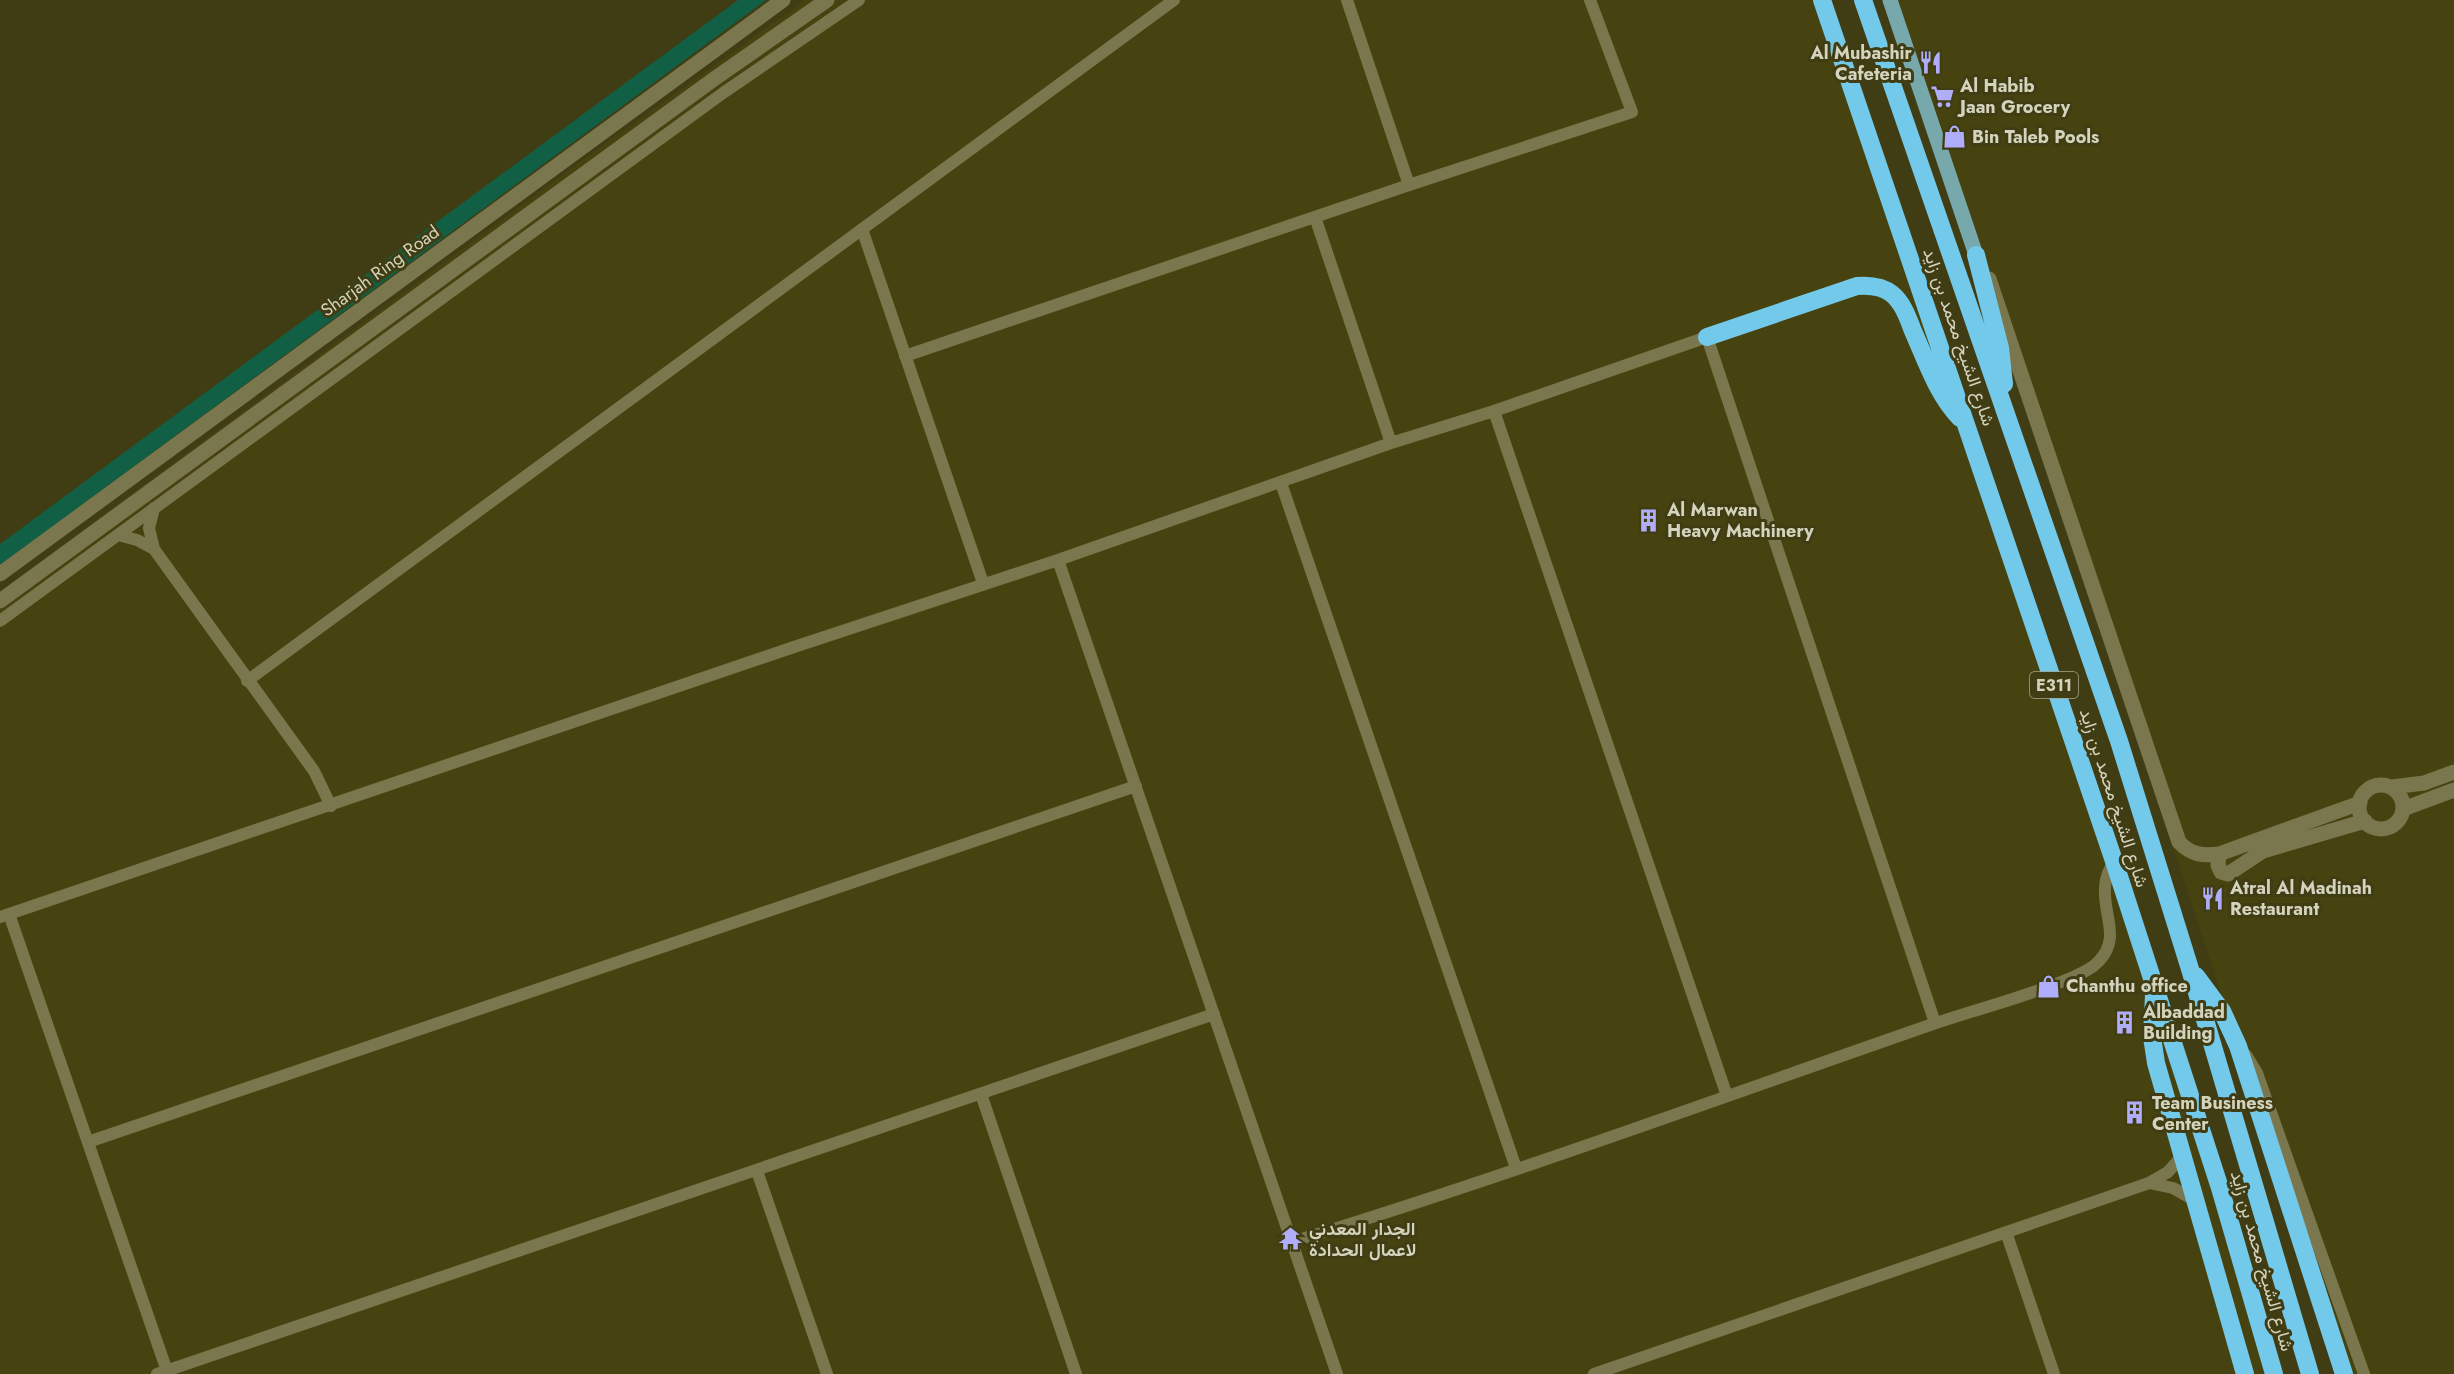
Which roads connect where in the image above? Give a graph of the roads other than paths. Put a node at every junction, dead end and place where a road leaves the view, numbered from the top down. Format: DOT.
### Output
graph roads {
  1 [pos="783,0"];
  2 [pos="827,0"];
  3 [pos="859,0"];
  4 [pos="1347,0"];
  5 [pos="1590,0"];
  6 [pos="1822,0"];
  7 [pos="1863,0"];
  8 [pos="1890,0"];
  9 [pos="1170,1"];
  10 [pos="1409,185"];
  11 [pos="1315,217"];
  12 [pos="862,229"];
  13 [pos="1976,255"];
  14 [pos="1707,337"];
  15 [pos="905,356"];
  16 [pos="2004,407"];
  17 [pos="1494,411"];
  18 [pos="1966,424"];
  19 [pos="1391,443"];
  20 [pos="1281,483"];
  21 [pos="154,508"];
  22 [pos="118,535"];
  23 [pos="154,549"];
  24 [pos="1058,560"];
  25 [pos="0,574"];
  26 [pos="983,583"];
  27 [pos="0,601"];
  28 [pos="0,621"];
  29 [pos="248,681"];
  30 [pos="2454,772"];
  31 [pos="1136,786"];
  32 [pos="2392,787"];
  33 [pos="2454,790"];
  34 [pos="2360,803"];
  35 [pos="331,806"];
  36 [pos="2403,809"];
  37 [pos="2365,821"];
  38 [pos="2219,854"];
  39 [pos="2114,861"];
  40 [pos="5,915"];
  41 [pos="2190,969"];
  42 [pos="2155,988"];
  43 [pos="1214,1014"];
  44 [pos="1935,1023"];
  45 [pos="2238,1046"];
  46 [pos="981,1094"];
  47 [pos="1727,1096"];
  48 [pos="88,1142"];
  49 [pos="2182,1155"];
  50 [pos="1515,1168"];
  51 [pos="757,1171"];
  52 [pos="2149,1183"];
  53 [pos="2194,1200"];
  54 [pos="2006,1232"];
  55 [pos="1292,1242"];
  56 [pos="162,1372"];
  57 [pos="827,1374"];
  58 [pos="1076,1374"];
  59 [pos="1337,1374"];
  60 [pos="1594,1374"];
  61 [pos="2054,1374"];
  62 [pos="2245,1374"];
  63 [pos="2274,1374"];
  64 [pos="2310,1374"];
  65 [pos="2344,1374"];
  66 [pos="2364,1374"];
  1 -- 25 [label="street, Sharjah Ring Road"];
  2 -- 27 [label="street"];
  3 -- 21 [label="street"];
  4 -- 10 [label="street"];
  5 -- 10 [label="street"];
  6 -- 18 [label="highway, شارع الشيخ محمد بن زايد / E311"];
  7 -- 16 [label="highway, شارع الشيخ محمد بن زايد / E311"];
  8 -- 13 [label="main road"];
  9 -- 12 [label="street"];
  10 -- 11 [label="street"];
  11 -- 15 [label="street"];
  11 -- 19 [label="street"];
  12 -- 15 [label="street"];
  12 -- 29 [label="street"];
  13 -- 16 [label="highway"];
  13 -- 38 [label="street"];
  14 -- 17 [label="street"];
  14 -- 18 [label="highway"];
  14 -- 44 [label="street"];
  15 -- 26 [label="street"];
  16 -- 41 [label="highway, شارع الشيخ محمد بن زايد / E311"];
  17 -- 19 [label="street"];
  17 -- 47 [label="street"];
  18 -- 39 [label="highway, شارع الشيخ محمد بن زايد / E311"];
  19 -- 20 [label="street"];
  20 -- 24 [label="street"];
  20 -- 50 [label="street"];
  21 -- 22 [label="street"];
  21 -- 23 [label="street"];
  22 -- 23 [label="street"];
  22 -- 28 [label="street"];
  23 -- 29 [label="street"];
  24 -- 26 [label="street"];
  24 -- 31 [label="street"];
  26 -- 35 [label="street"];
  29 -- 35 [label="street"];
  30 -- 32 [label="street"];
  31 -- 43 [label="street"];
  31 -- 48 [label="street"];
  32 -- 34 [label="street"];
  32 -- 36 [label="street"];
  33 -- 36 [label="street"];
  34 -- 37 [label="street"];
  34 -- 38 [label="street"];
  35 -- 40 [label="street"];
  36 -- 37 [label="street"];
  37 -- 38 [label="street"];
  39 -- 42 [label="highway, شارع الشيخ محمد بن زايد / E311"];
  39 -- 44 [label="street"];
  40 -- 48 [label="street"];
  41 -- 45 [label="highway"];
  41 -- 64 [label="highway, شارع الشيخ محمد بن زايد / E311"];
  42 -- 49 [label="highway"];
  42 -- 63 [label="highway, شارع الشيخ محمد بن زايد / E311"];
  43 -- 46 [label="street"];
  43 -- 55 [label="street"];
  44 -- 47 [label="street"];
  45 -- 65 [label="highway"];
  45 -- 66 [label="street"];
  46 -- 51 [label="street"];
  46 -- 58 [label="street"];
  47 -- 50 [label="street"];
  48 -- 56 [label="street"];
  49 -- 52 [label="street"];
  49 -- 53 [label="highway"];
  50 -- 55 [label="street"];
  51 -- 56 [label="street"];
  51 -- 57 [label="street"];
  52 -- 53 [label="street"];
  52 -- 54 [label="street"];
  53 -- 62 [label="highway"];
  54 -- 60 [label="street"];
  54 -- 61 [label="street"];
  55 -- 59 [label="street"];
}
